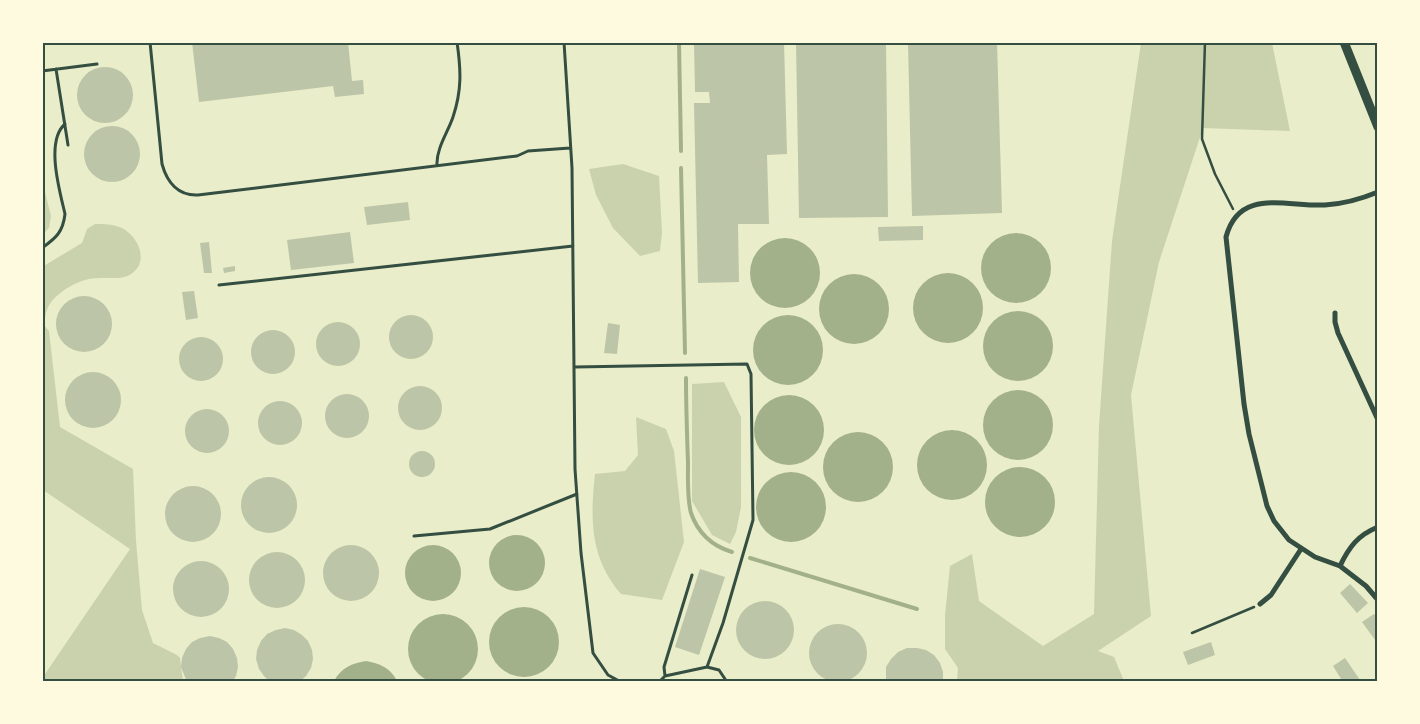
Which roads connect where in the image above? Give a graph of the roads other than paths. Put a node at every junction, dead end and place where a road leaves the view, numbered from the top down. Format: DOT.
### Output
graph roads {
  1 [pos="150,42"];
  2 [pos="457,42"];
  3 [pos="564,42"];
  4 [pos="1344,42"];
  5 [pos="97,64"];
  6 [pos="56,69"];
  7 [pos="42,71"];
  8 [pos="64,124"];
  9 [pos="1378,127"];
  10 [pos="68,145"];
  11 [pos="570,148"];
  12 [pos="437,165"];
  13 [pos="1378,192"];
  14 [pos="573,246"];
  15 [pos="42,248"];
  16 [pos="220,285"];
  17 [pos="1336,313"];
  18 [pos="574,367"];
  19 [pos="1378,420"];
  20 [pos="577,494"];
  21 [pos="1378,527"];
  22 [pos="414,536"];
  23 [pos="1301,550"];
  24 [pos="1340,566"];
  25 [pos="692,575"];
  26 [pos="1378,600"];
  27 [pos="1260,604"];
  28 [pos="707,667"];
  29 [pos="665,676"];
  30 [pos="621,682"];
  31 [pos="659,682"];
  32 [pos="727,682"];
  1 -- 12 [label="lane"];
  2 -- 12 [label="lane"];
  3 -- 11 [label="lane"];
  4 -- 9 [label="street"];
  5 -- 6 [label="lane"];
  6 -- 7 [label="lane"];
  6 -- 8 [label="lane"];
  8 -- 10 [label="lane"];
  8 -- 15 [label="lane"];
  11 -- 12 [label="lane"];
  11 -- 14 [label="lane"];
  13 -- 23 [label="street"];
  14 -- 16 [label="lane"];
  14 -- 18 [label="lane"];
  17 -- 19 [label="street"];
  18 -- 20 [label="lane"];
  18 -- 28 [label="lane"];
  20 -- 22 [label="lane"];
  20 -- 30 [label="lane"];
  21 -- 24 [label="street"];
  23 -- 24 [label="street"];
  23 -- 27 [label="street"];
  24 -- 26 [label="street"];
  25 -- 29 [label="lane"];
  28 -- 29 [label="lane"];
  28 -- 32 [label="lane"];
  29 -- 31 [label="lane"];
}
